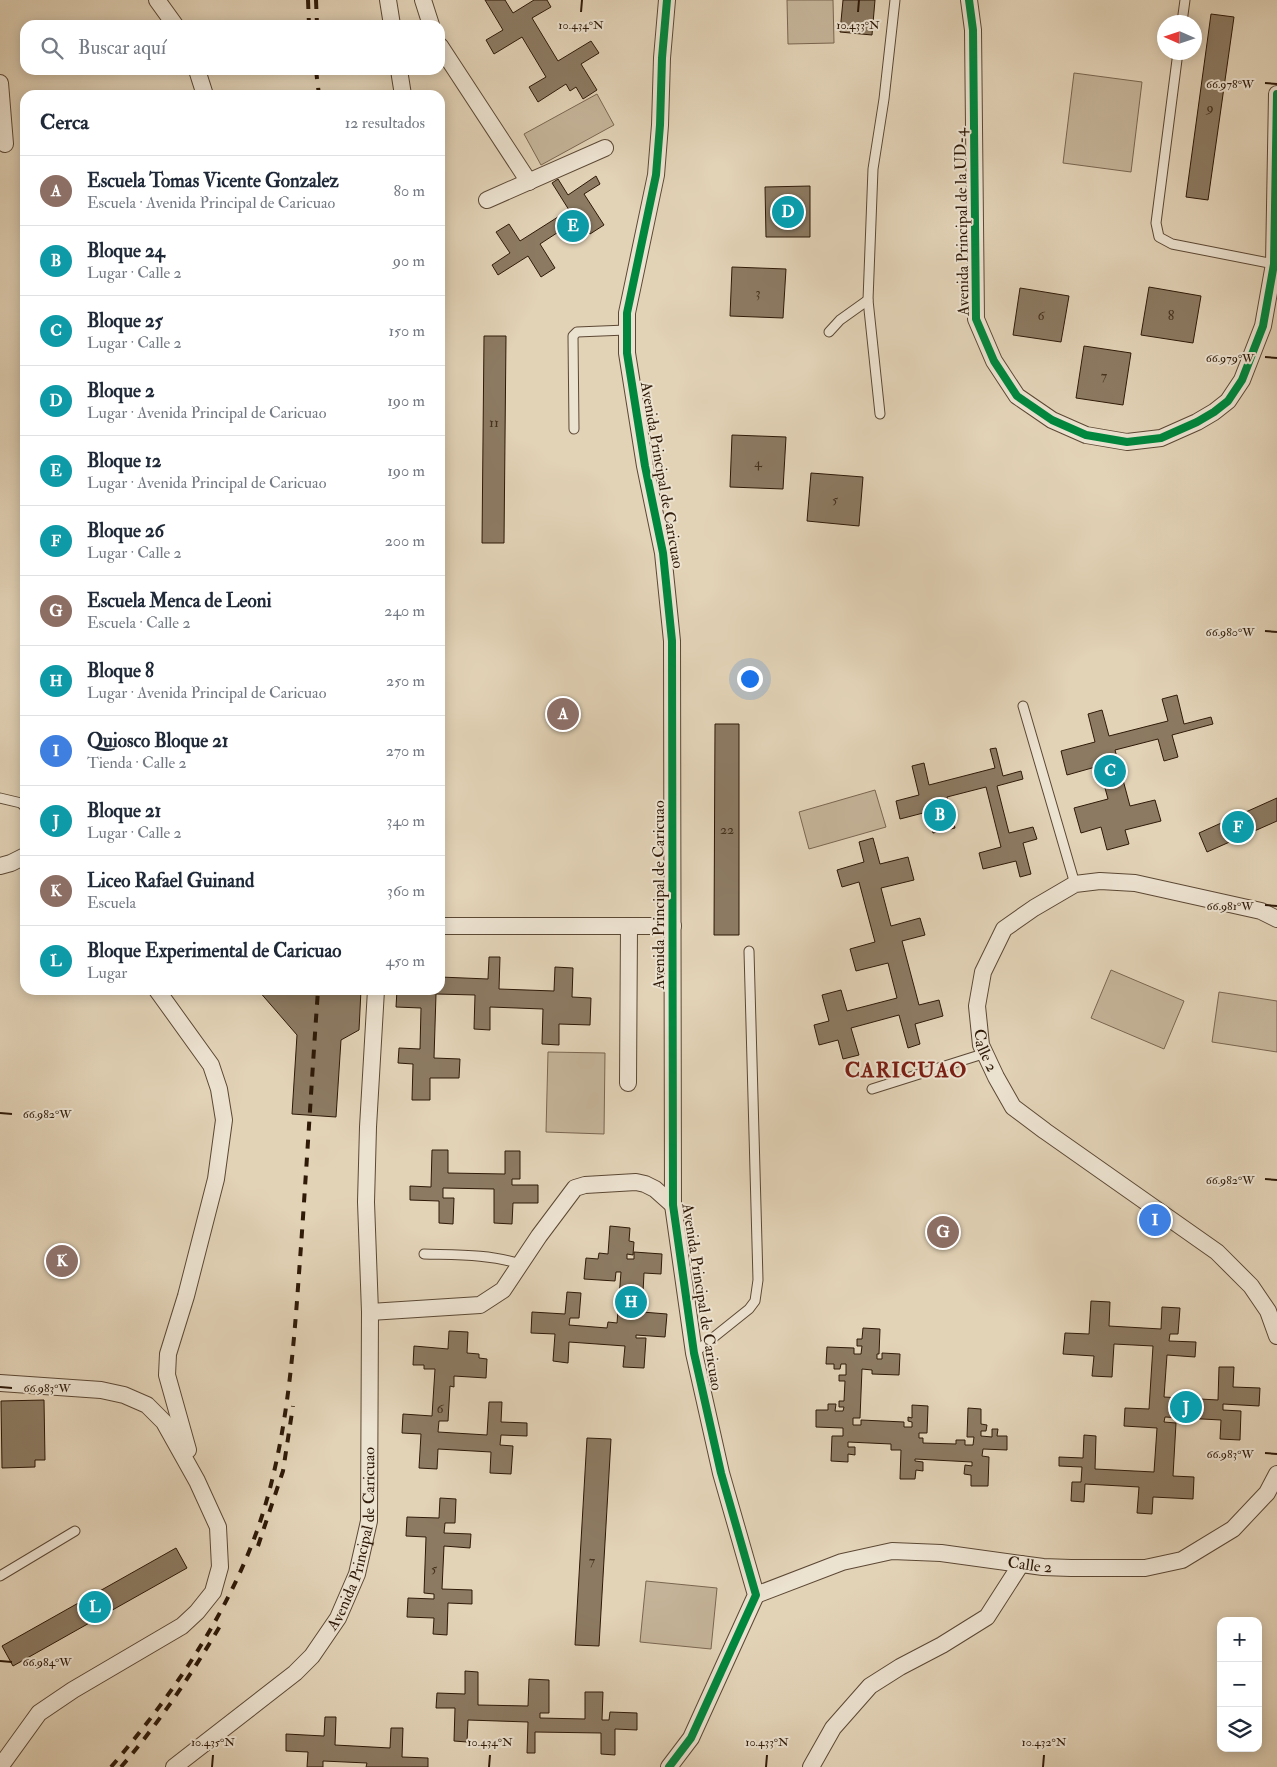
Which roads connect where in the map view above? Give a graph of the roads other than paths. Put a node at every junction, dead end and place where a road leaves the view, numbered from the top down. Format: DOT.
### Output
graph roads {
  1 [pos="158,0"];
  2 [pos="388,0"];
  3 [pos="422,0"];
  4 [pos="667,0"];
  5 [pos="896,0"];
  6 [pos="970,0"];
  7 [pos="1185,0"];
  8 [pos="1183,15"];
  9 [pos="172,20"];
  10 [pos="391,20"];
  11 [pos="429,20"];
  12 [pos="445,54"];
  13 [pos="1177,60"];
  14 [pos="199,75"];
  15 [pos="400,75"];
  16 [pos="0,83"];
  17 [pos="203,90"];
  18 [pos="403,90"];
  19 [pos="1277,94"];
  20 [pos="5,144"];
  21 [pos="605,148"];
  22 [pos="529,182"];
  23 [pos="487,200"];
  24 [pos="1274,264"];
  25 [pos="868,300"];
  26 [pos="626,330"];
  27 [pos="829,332"];
  28 [pos="880,414"];
  29 [pos="574,429"];
  30 [pos="1023,706"];
  31 [pos="0,798"];
  32 [pos="20,803"];
  33 [pos="20,858"];
  34 [pos="0,866"];
  35 [pos="1075,884"];
  36 [pos="1277,919"];
  37 [pos="445,926"];
  38 [pos="629,926"];
  39 [pos="673,926"];
  40 [pos="749,951"];
  41 [pos="160,995"];
  42 [pos="376,995"];
  43 [pos="986,1053"];
  44 [pos="628,1083"];
  45 [pos="872,1089"];
  46 [pos="673,1205"];
  47 [pos="424,1254"];
  48 [pos="520,1264"];
  49 [pos="370,1312"];
  50 [pos="1277,1336"];
  51 [pos="694,1353"];
  52 [pos="0,1384"];
  53 [pos="1277,1474"];
  54 [pos="197,1481"];
  55 [pos="75,1531"];
  56 [pos="1021,1564"];
  57 [pos="0,1576"];
  58 [pos="756,1595"];
  59 [pos="189,1760"];
  60 [pos="0,1767"];
  61 [pos="174,1767"];
  62 [pos="669,1767"];
  63 [pos="811,1767"];
  1 -- 9 [label="street"];
  2 -- 10 [label="street"];
  3 -- 11 [label="street"];
  4 -- 26 [label="street, Avenida Principal de Caricuao"];
  5 -- 25 [label="lane"];
  6 -- 24 [label="street, Avenida Principal de la UD-4"];
  7 -- 8 [label="lane"];
  12 -- 22 [label="street"];
  13 -- 24 [label="lane"];
  14 -- 17 [label="street"];
  15 -- 18 [label="street"];
  16 -- 20 [label="street"];
  19 -- 24 [label="street, Avenida Principal de la UD-4"];
  21 -- 22 [label="street"];
  22 -- 23 [label="street"];
  25 -- 27 [label="lane"];
  25 -- 28 [label="lane"];
  26 -- 29 [label="lane"];
  26 -- 39 [label="street, Avenida Principal de Caricuao"];
  30 -- 35 [label="lane"];
  31 -- 32 [label="lane"];
  33 -- 34 [label="street"];
  35 -- 36 [label="street, Calle 2"];
  35 -- 43 [label="street, Calle 2"];
  37 -- 38 [label="street"];
  38 -- 39 [label="street"];
  38 -- 44 [label="street"];
  39 -- 46 [label="street, Avenida Principal de Caricuao"];
  40 -- 51 [label="lane"];
  41 -- 54 [label="street"];
  42 -- 49 [label="street, Avenida Principal de Caricuao"];
  43 -- 45 [label="lane"];
  43 -- 50 [label="street, Calle 2"];
  46 -- 48 [label="street"];
  46 -- 51 [label="street, Avenida Principal de Caricuao"];
  47 -- 48 [label="lane"];
  48 -- 49 [label="street"];
  49 -- 59 [label="street, Avenida Principal de Caricuao"];
  51 -- 58 [label="street, Avenida Principal de Caricuao"];
  52 -- 54 [label="street"];
  53 -- 56 [label="street, Calle 2"];
  54 -- 60 [label="street"];
  55 -- 57 [label="lane"];
  56 -- 58 [label="street, Calle 2"];
  56 -- 63 [label="street"];
  58 -- 62 [label="street"];
  59 -- 61 [label="street, Avenida Principal de Caricuao"];
}
